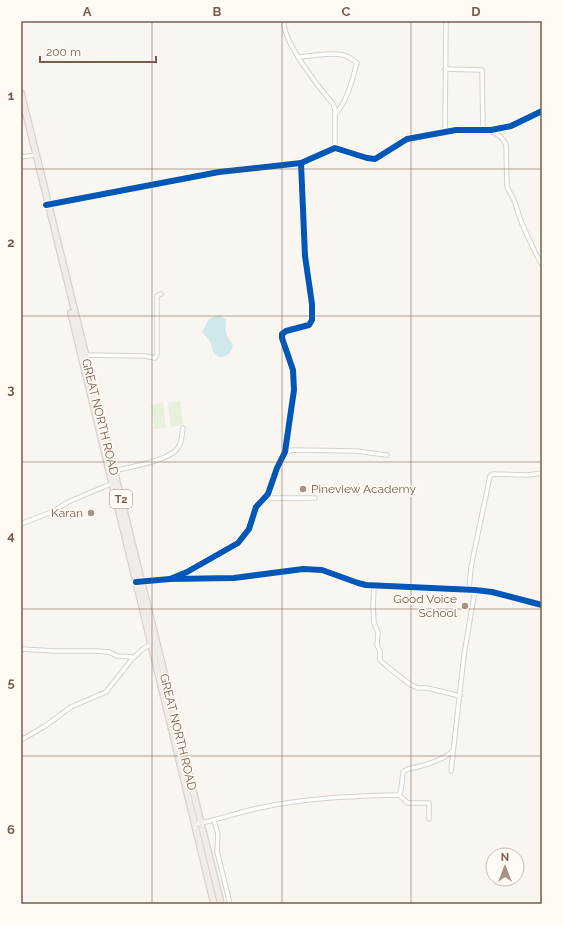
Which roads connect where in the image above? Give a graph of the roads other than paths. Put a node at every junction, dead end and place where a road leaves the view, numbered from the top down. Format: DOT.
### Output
graph roads {
  1 [pos="284,21"];
  2 [pos="446,21"];
  3 [pos="298,58"];
  4 [pos="445,69"];
  5 [pos="21,93"];
  6 [pos="21,108"];
  7 [pos="542,111"];
  8 [pos="336,113"];
  9 [pos="483,130"];
  10 [pos="488,130"];
  11 [pos="445,132"];
  12 [pos="335,148"];
  13 [pos="34,155"];
  14 [pos="21,157"];
  15 [pos="301,163"];
  16 [pos="47,205"];
  17 [pos="542,265"];
  18 [pos="161,294"];
  19 [pos="83,355"];
  20 [pos="183,428"];
  21 [pos="285,452"];
  22 [pos="387,455"];
  23 [pos="111,471"];
  24 [pos="542,473"];
  25 [pos="114,482"];
  26 [pos="266,498"];
  27 [pos="314,498"];
  28 [pos="21,524"];
  29 [pos="170,579"];
  30 [pos="139,582"];
  31 [pos="374,586"];
  32 [pos="469,590"];
  33 [pos="475,590"];
  34 [pos="542,605"];
  35 [pos="153,643"];
  36 [pos="21,649"];
  37 [pos="134,657"];
  38 [pos="460,696"];
  39 [pos="21,740"];
  40 [pos="453,751"];
  41 [pos="451,771"];
  42 [pos="399,795"];
  43 [pos="429,819"];
  44 [pos="214,820"];
  45 [pos="197,823"];
  46 [pos="214,904"];
  47 [pos="221,904"];
  48 [pos="230,904"];
  1 -- 3 [label="street"];
  2 -- 4 [label="street"];
  3 -- 8 [label="street"];
  3 -- 8 [label="street"];
  4 -- 9 [label="street"];
  4 -- 11 [label="street"];
  5 -- 13 [label="highway, GREAT NORTH ROAD / T2"];
  6 -- 13 [label="highway, GREAT NORTH ROAD / T2"];
  7 -- 10 [label="street"];
  8 -- 12 [label="street"];
  9 -- 10 [label="street"];
  9 -- 11 [label="street"];
  10 -- 17 [label="street"];
  11 -- 12 [label="street"];
  12 -- 15 [label="street"];
  13 -- 14 [label="street"];
  13 -- 16 [label="highway, GREAT NORTH ROAD / T2"];
  15 -- 16 [label="street"];
  15 -- 21 [label="street"];
  16 -- 19 [label="highway, GREAT NORTH ROAD / T2"];
  18 -- 19 [label="street"];
  19 -- 23 [label="highway, GREAT NORTH ROAD / T2"];
  20 -- 23 [label="street"];
  21 -- 22 [label="street"];
  21 -- 26 [label="street"];
  23 -- 25 [label="highway, GREAT NORTH ROAD / T2"];
  24 -- 32 [label="street"];
  25 -- 28 [label="street"];
  25 -- 30 [label="highway, GREAT NORTH ROAD / T2"];
  26 -- 27 [label="street"];
  26 -- 29 [label="street"];
  29 -- 30 [label="street"];
  29 -- 31 [label="street"];
  30 -- 35 [label="highway, GREAT NORTH ROAD / T2"];
  31 -- 32 [label="street"];
  31 -- 38 [label="street"];
  32 -- 33 [label="street"];
  33 -- 34 [label="street"];
  33 -- 38 [label="street"];
  35 -- 37 [label="street"];
  35 -- 45 [label="highway, GREAT NORTH ROAD / T2"];
  36 -- 37 [label="street"];
  37 -- 39 [label="street"];
  38 -- 40 [label="street"];
  40 -- 41 [label="street"];
  40 -- 42 [label="street"];
  42 -- 43 [label="street"];
  42 -- 44 [label="street"];
  44 -- 45 [label="street"];
  44 -- 48 [label="street"];
  45 -- 46 [label="highway, GREAT NORTH ROAD / T2"];
  45 -- 47 [label="highway, GREAT NORTH ROAD / T2"];
}
